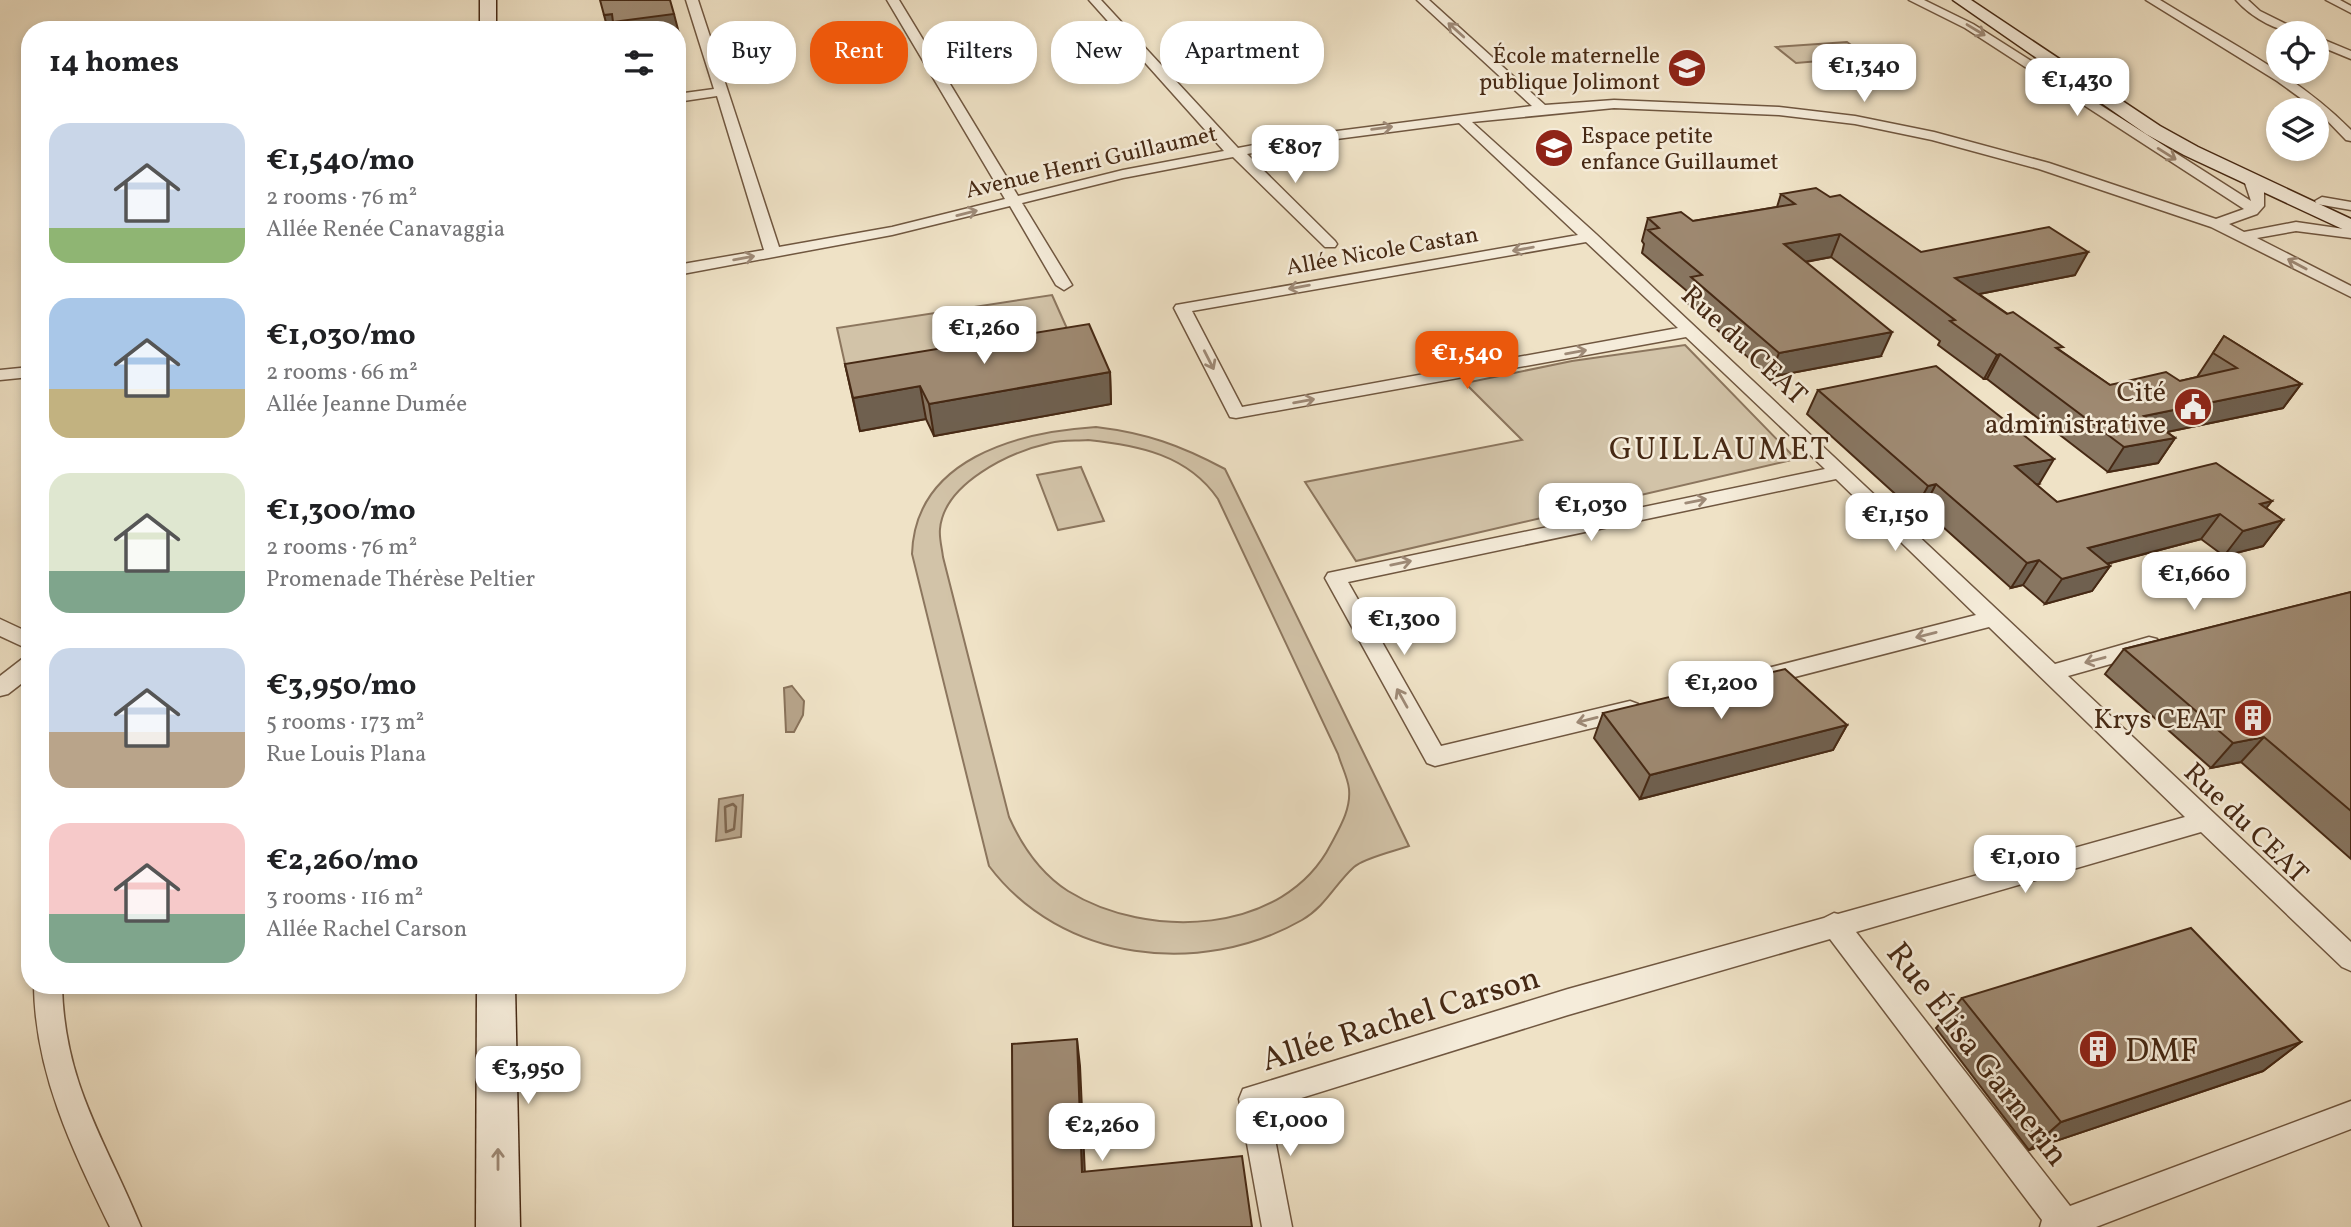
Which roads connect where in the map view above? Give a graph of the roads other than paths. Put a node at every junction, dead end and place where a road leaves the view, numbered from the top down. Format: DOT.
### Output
graph roads {
  1 [pos="488,0"];
  2 [pos="692,0"];
  3 [pos="894,0"];
  4 [pos="1095,0"];
  5 [pos="1423,0"];
  6 [pos="1914,0"];
  7 [pos="1961,0"];
  8 [pos="1981,0"];
  9 [pos="2152,0"];
  10 [pos="2242,0"];
  11 [pos="2332,0"];
  12 [pos="2351,10"];
  13 [pos="488,21"];
  14 [pos="2273,21"];
  15 [pos="2329,46"];
  16 [pos="2351,55"];
  17 [pos="720,92"];
  18 [pos="686,97"];
  19 [pos="1542,109"];
  20 [pos="1463,120"];
  21 [pos="2351,137"];
  22 [pos="1235,152"];
  23 [pos="2251,180"];
  24 [pos="1015,201"];
  25 [pos="2322,201"];
  26 [pos="2351,206"];
  27 [pos="2254,209"];
  28 [pos="2351,213"];
  29 [pos="2216,225"];
  30 [pos="2351,227"];
  31 [pos="2351,234"];
  32 [pos="1591,237"];
  33 [pos="2242,237"];
  34 [pos="1330,244"];
  35 [pos="772,253"];
  36 [pos="686,268"];
  37 [pos="1064,285"];
  38 [pos="2351,292"];
  39 [pos="1690,331"];
  40 [pos="21,373"];
  41 [pos="0,375"];
  42 [pos="1839,472"];
  43 [pos="1993,618"];
  44 [pos="0,627"];
  45 [pos="21,638"];
  46 [pos="2163,642"];
  47 [pos="21,672"];
  48 [pos="2051,673"];
  49 [pos="1736,683"];
  50 [pos="0,688"];
  51 [pos="1646,706"];
  52 [pos="2205,821"];
  53 [pos="1834,924"];
  54 [pos="2351,959"];
  55 [pos="49,994"];
  56 [pos="496,994"];
  57 [pos="2351,1115"];
  58 [pos="2062,1226"];
  59 [pos="126,1227"];
  60 [pos="498,1227"];
  61 [pos="1277,1227"];
  1 -- 13 [label="main road"];
  2 -- 17 [label="street"];
  3 -- 24 [label="street"];
  4 -- 22 [label="street"];
  19 -- 5 [label="street, one-way"];
  6 -- 27 [label="street, one-way"];
  7 -- 23 [label="main road"];
  8 -- 25 [label="main road"];
  9 -- 21 [label="street"];
  10 -- 14 [label="street"];
  11 -- 12 [label="street"];
  15 -- 16 [label="street"];
  17 -- 18 [label="street"];
  17 -- 35 [label="street"];
  19 -- 20 [label="street, Avenue Henri Guillaumet"];
  19 -- 29 [label="street, Avenue Henri Guillaumet"];
  22 -- 20 [label="street, Avenue Henri Guillaumet, one-way"];
  20 -- 32 [label="street, Rue du CEAT"];
  22 -- 24 [label="street, Avenue Henri Guillaumet"];
  22 -- 34 [label="street"];
  23 -- 27 [label="street"];
  23 -- 30 [label="main road"];
  35 -- 24 [label="street, Avenue Henri Guillaumet, one-way"];
  24 -- 37 [label="street"];
  25 -- 26 [label="street"];
  25 -- 28 [label="main road"];
  27 -- 29 [label="street"];
  29 -- 33 [label="street, Avenue Henri Guillaumet"];
  31 -- 33 [label="street"];
  32 -- 39 [label="street, Rue du CEAT"];
  32 -- 39 [label="street, Allée Nicole Castan, one-way"];
  38 -- 33 [label="street, Avenue Henri Guillaumet, one-way"];
  36 -- 35 [label="street, Avenue Henri Guillaumet, one-way"];
  39 -- 42 [label="street, Rue du CEAT"];
  40 -- 41 [label="street"];
  42 -- 43 [label="street, Rue du CEAT"];
  51 -- 42 [label="street, one-way"];
  43 -- 48 [label="street, Rue du CEAT"];
  43 -- 49 [label="street, one-way"];
  44 -- 45 [label="street"];
  46 -- 48 [label="street, one-way"];
  47 -- 50 [label="street"];
  48 -- 52 [label="street, Rue du CEAT"];
  52 -- 53 [label="street, Allée Rachel Carson"];
  52 -- 54 [label="street, Rue du CEAT"];
  53 -- 58 [label="street, Rue Élisa Garnerin"];
  53 -- 61 [label="street, Allée Rachel Carson"];
  55 -- 59 [label="street"];
  60 -- 56 [label="main road, one-way"];
  57 -- 58 [label="street"];
}
